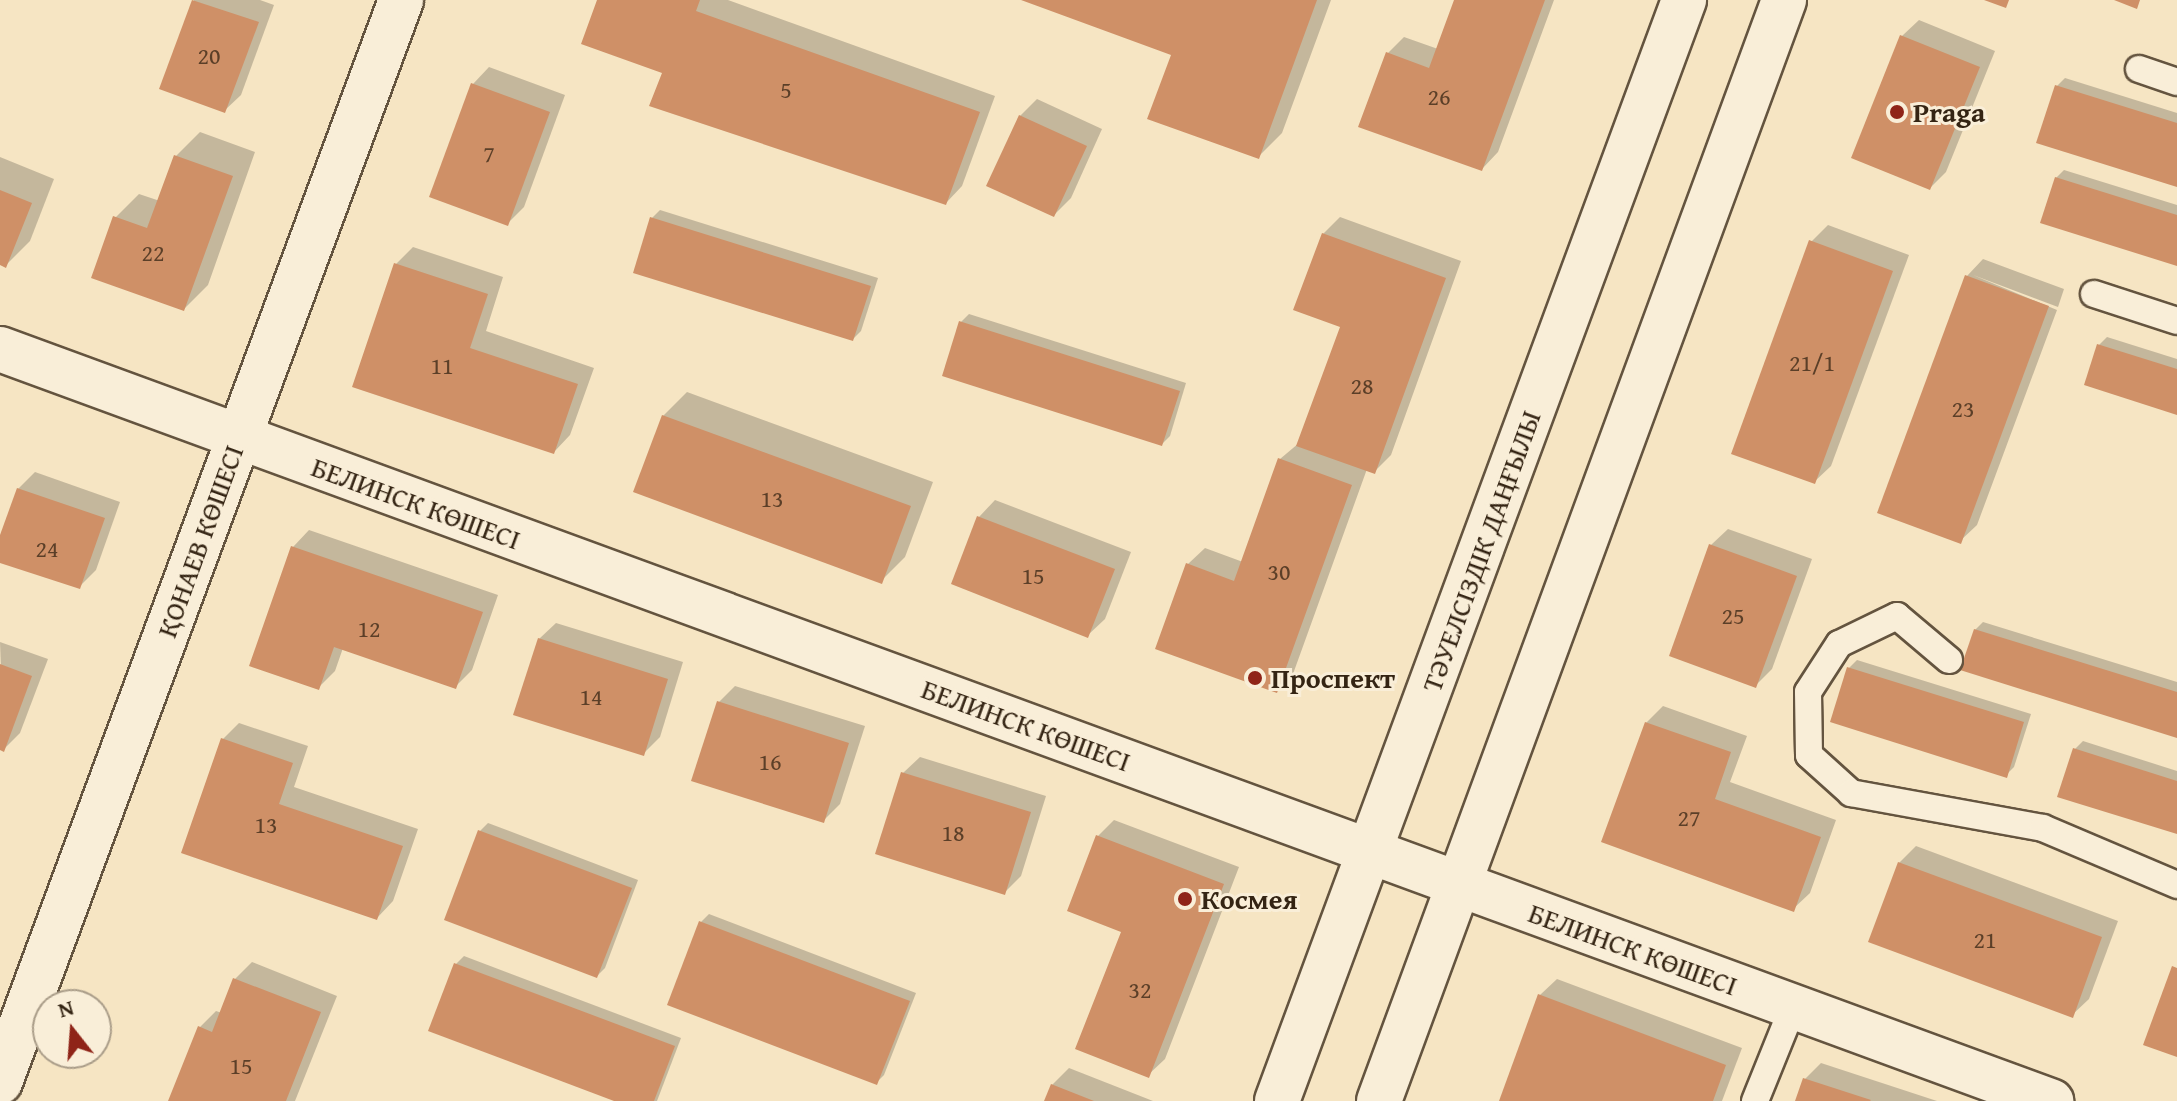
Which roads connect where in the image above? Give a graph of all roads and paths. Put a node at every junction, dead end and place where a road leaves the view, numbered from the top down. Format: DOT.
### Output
graph roads {
  1 [pos="401,0"];
  2 [pos="1684,0"];
  3 [pos="1784,0"];
  4 [pos="2139,69"];
  5 [pos="2177,82"];
  6 [pos="2094,294"];
  7 [pos="2177,321"];
  8 [pos="0,349"];
  9 [pos="238,438"];
  10 [pos="1949,660"];
  11 [pos="1371,850"];
  12 [pos="1458,885"];
  13 [pos="2177,885"];
  14 [pos="13,1005"];
  15 [pos="1793,1007"];
  16 [pos="0,1082"];
  17 [pos="1277,1101"];
  18 [pos="1379,1101"];
  19 [pos="1755,1101"];
  20 [pos="2051,1101"];
  1 -- 9 [label="street, ҚОНАЕВ КӨШЕСІ"];
  2 -- 11 [label="street, ТӘУЕЛСІЗДІК ДАҢҒЫЛЫ"];
  3 -- 12 [label="street"];
  4 -- 5 [label="lane"];
  6 -- 7 [label="lane"];
  8 -- 9 [label="street, БЕЛИНСК КӨШЕСІ"];
  9 -- 11 [label="street, БЕЛИНСК КӨШЕСІ"];
  9 -- 14 [label="street, ҚОНАЕВ КӨШЕСІ"];
  10 -- 13 [label="lane"];
  11 -- 12 [label="street, БЕЛИНСК КӨШЕСІ"];
  11 -- 17 [label="street, ТӘУЕЛСІЗДІК ДАҢҒЫЛЫ"];
  12 -- 15 [label="street, БЕЛИНСК КӨШЕСІ"];
  12 -- 18 [label="street"];
  14 -- 16 [label="street, ҚОНАЕВ КӨШЕСІ"];
  15 -- 19 [label="lane"];
  15 -- 20 [label="street, БЕЛИНСК КӨШЕСІ"];
}
